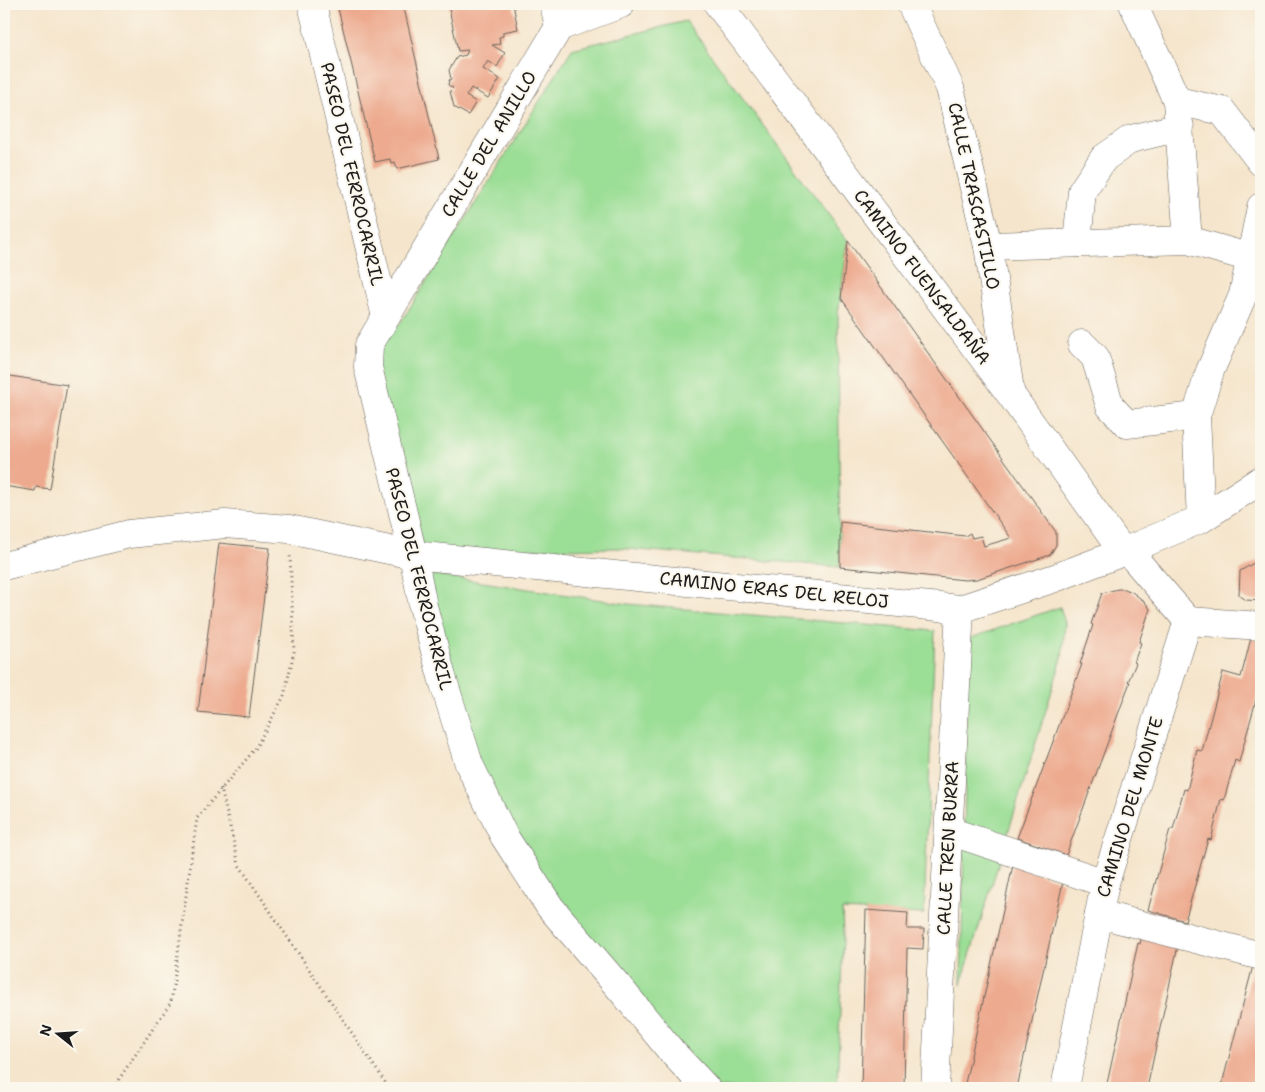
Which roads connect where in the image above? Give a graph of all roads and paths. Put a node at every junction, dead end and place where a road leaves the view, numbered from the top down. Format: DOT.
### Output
graph roads {
  1 [pos="312,4"];
  2 [pos="620,4"];
  3 [pos="718,4"];
  4 [pos="911,4"];
  5 [pos="1133,4"];
  6 [pos="557,15"];
  7 [pos="1178,114"];
  8 [pos="1261,162"];
  9 [pos="1260,217"];
  10 [pos="1188,240"];
  11 [pos="1077,244"];
  12 [pos="988,246"];
  13 [pos="1256,263"];
  14 [pos="386,317"];
  15 [pos="1082,344"];
  16 [pos="1011,395"];
  17 [pos="1196,416"];
  18 [pos="1261,480"];
  19 [pos="1201,519"];
  20 [pos="289,529"];
  21 [pos="1125,551"];
  22 [pos="413,555"];
  23 [pos="4,566"];
  24 [pos="960,609"];
  25 [pos="1188,621"];
  26 [pos="1261,626"];
  27 [pos="221,788"];
  28 [pos="949,831"];
  29 [pos="1105,883"];
  30 [pos="1099,914"];
  31 [pos="1261,956"];
  32 [pos="113,1088"];
  33 [pos="389,1088"];
  34 [pos="706,1088"];
  35 [pos="935,1088"];
  36 [pos="1065,1088"];
  1 -- 14 [label="street, PASEO DEL FERROCARRIL"];
  2 -- 6 [label="street, CALLE DEL ANILLO"];
  3 -- 16 [label="street, CAMINO FUENSALDAÑA"];
  4 -- 12 [label="street, CALLE TRASCASTILLO"];
  5 -- 7 [label="street"];
  6 -- 14 [label="street, CALLE DEL ANILLO"];
  7 -- 8 [label="street"];
  7 -- 10 [label="street"];
  7 -- 11 [label="street"];
  9 -- 13 [label="street"];
  10 -- 11 [label="street"];
  10 -- 13 [label="street"];
  11 -- 12 [label="street"];
  12 -- 16 [label="street, CALLE TRASCASTILLO"];
  13 -- 17 [label="street"];
  14 -- 22 [label="street, PASEO DEL FERROCARRIL"];
  15 -- 17 [label="street"];
  16 -- 21 [label="street, CAMINO FUENSALDAÑA"];
  17 -- 19 [label="street"];
  18 -- 19 [label="street, CAMINO ERAS DEL RELOJ"];
  19 -- 21 [label="street, CAMINO ERAS DEL RELOJ"];
  20 -- 22 [label="street, CAMINO ERAS DEL RELOJ"];
  20 -- 23 [label="street, CAMINO ERAS DEL RELOJ"];
  20 -- 27 [label="path"];
  21 -- 24 [label="street, CAMINO ERAS DEL RELOJ"];
  21 -- 25 [label="street"];
  22 -- 24 [label="street, CAMINO ERAS DEL RELOJ"];
  22 -- 34 [label="street, PASEO DEL FERROCARRIL"];
  24 -- 28 [label="street, CALLE TREN BURRA"];
  25 -- 26 [label="street"];
  25 -- 29 [label="street, CAMINO DEL MONTE"];
  27 -- 32 [label="path"];
  27 -- 33 [label="path"];
  28 -- 29 [label="street"];
  28 -- 35 [label="street, CALLE TREN BURRA"];
  29 -- 30 [label="street, CAMINO DEL MONTE"];
  30 -- 31 [label="street"];
  30 -- 36 [label="street, CAMINO DEL MONTE"];
}
